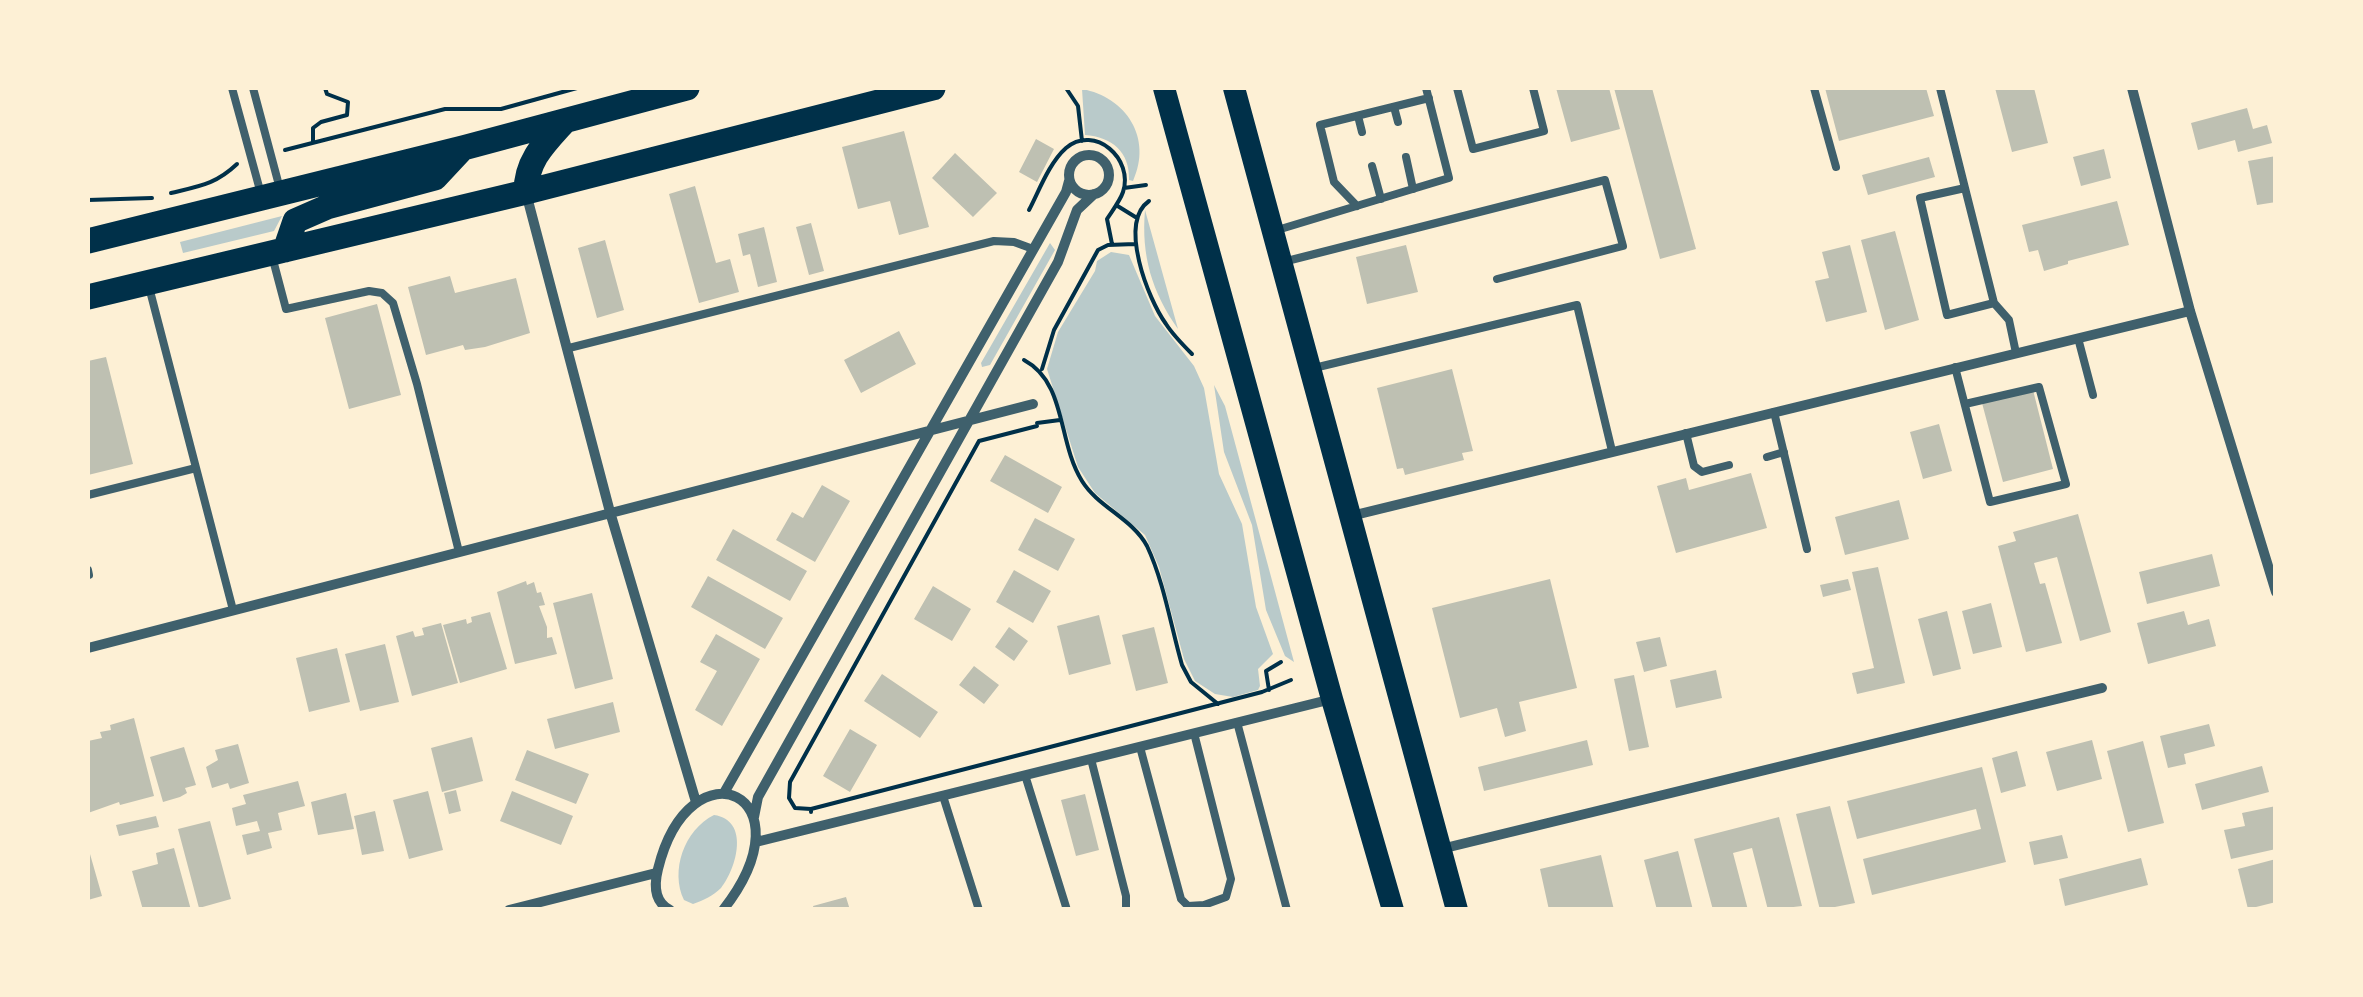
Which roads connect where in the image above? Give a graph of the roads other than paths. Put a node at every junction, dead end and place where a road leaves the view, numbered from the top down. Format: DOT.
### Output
graph roads {
  1 [pos="232,88"];
  2 [pos="252,88"];
  3 [pos="687,88"];
  4 [pos="934,88"];
  5 [pos="1164,88"];
  6 [pos="1234,88"];
  7 [pos="1426,88"];
  8 [pos="1457,88"];
  9 [pos="1533,88"];
  10 [pos="1814,88"];
  11 [pos="1940,88"];
  12 [pos="2132,88"];
  13 [pos="648,93"];
  14 [pos="1429,98"];
  15 [pos="1394,107"];
  16 [pos="1358,116"];
  17 [pos="564,122"];
  18 [pos="1398,122"];
  19 [pos="1362,132"];
  20 [pos="463,148"];
  21 [pos="1406,157"];
  22 [pos="1372,166"];
  23 [pos="1836,167"];
  24 [pos="1069,180"];
  25 [pos="1965,188"];
  26 [pos="1413,189"];
  27 [pos="526,192"];
  28 [pos="1094,194"];
  29 [pos="272,196"];
  30 [pos="1380,199"];
  31 [pos="1357,206"];
  32 [pos="1274,231"];
  33 [pos="88,241"];
  34 [pos="1033,249"];
  35 [pos="278,252"];
  36 [pos="1283,262"];
  37 [pos="1498,280"];
  38 [pos="148,283"];
  39 [pos="88,297"];
  40 [pos="1994,304"];
  41 [pos="2190,310"];
  42 [pos="2078,338"];
  43 [pos="569,348"];
  44 [pos="2016,353"];
  45 [pos="1312,368"];
  46 [pos="1955,368"];
  47 [pos="2092,395"];
  48 [pos="1033,404"];
  49 [pos="1965,404"];
  50 [pos="1774,412"];
  51 [pos="970,420"];
  52 [pos="931,429"];
  53 [pos="1686,433"];
  54 [pos="1612,451"];
  55 [pos="1784,452"];
  56 [pos="1766,457"];
  57 [pos="1729,466"];
  58 [pos="196,468"];
  59 [pos="88,496"];
  60 [pos="610,512"];
  61 [pos="1350,516"];
  62 [pos="1806,549"];
  63 [pos="459,552"];
  64 [pos="2272,566"];
  65 [pos="2276,592"];
  66 [pos="232,610"];
  67 [pos="88,648"];
  68 [pos="2102,688"];
  69 [pos="1332,699"];
  70 [pos="1237,722"];
  71 [pos="1194,733"];
  72 [pos="1140,747"];
  73 [pos="1091,759"];
  74 [pos="1026,775"];
  75 [pos="724,793"];
  76 [pos="943,796"];
  77 [pos="696,802"];
  78 [pos="754,817"];
  79 [pos="756,842"];
  80 [pos="1440,849"];
  81 [pos="656,873"];
  82 [pos="664,908"];
  83 [pos="509,910"];
  84 [pos="723,910"];
  85 [pos="979,910"];
  86 [pos="1066,910"];
  87 [pos="1126,910"];
  88 [pos="1286,910"];
  89 [pos="1393,910"];
  90 [pos="1457,910"];
  1 -- 29 [label="lane"];
  2 -- 29 [label="lane"];
  3 -- 13 [label="highway"];
  4 -- 27 [label="highway"];
  5 -- 69 [label="main road"];
  6 -- 32 [label="main road"];
  7 -- 14 [label="lane"];
  8 -- 9 [label="lane"];
  10 -- 23 [label="lane"];
  11 -- 25 [label="lane"];
  12 -- 41 [label="street"];
  13 -- 17 [label="highway"];
  14 -- 15 [label="lane"];
  14 -- 26 [label="lane"];
  15 -- 16 [label="lane"];
  15 -- 18 [label="lane"];
  16 -- 19 [label="lane"];
  16 -- 31 [label="lane"];
  17 -- 20 [label="highway"];
  17 -- 27 [label="highway"];
  20 -- 29 [label="highway"];
  20 -- 35 [label="highway"];
  21 -- 26 [label="lane"];
  22 -- 30 [label="lane"];
  24 -- 28 [label="street"];
  24 -- 28 [label="street"];
  24 -- 34 [label="street"];
  25 -- 40 [label="lane"];
  25 -- 40 [label="lane"];
  26 -- 30 [label="lane"];
  27 -- 35 [label="highway"];
  27 -- 43 [label="street"];
  28 -- 51 [label="street"];
  29 -- 33 [label="highway"];
  30 -- 31 [label="lane"];
  31 -- 32 [label="lane"];
  32 -- 36 [label="main road"];
  34 -- 43 [label="lane"];
  34 -- 52 [label="street"];
  35 -- 38 [label="highway"];
  35 -- 63 [label="lane"];
  36 -- 37 [label="lane"];
  36 -- 45 [label="main road"];
  38 -- 39 [label="highway"];
  38 -- 58 [label="lane"];
  40 -- 44 [label="lane"];
  41 -- 42 [label="street"];
  41 -- 64 [label="street"];
  42 -- 44 [label="street"];
  42 -- 47 [label="lane"];
  43 -- 60 [label="street"];
  44 -- 46 [label="street"];
  45 -- 54 [label="lane"];
  45 -- 61 [label="main road"];
  46 -- 49 [label="lane"];
  46 -- 50 [label="street"];
  48 -- 51 [label="street"];
  49 -- 49 [label="lane"];
  50 -- 53 [label="street"];
  50 -- 55 [label="lane"];
  51 -- 52 [label="street"];
  51 -- 78 [label="street"];
  52 -- 60 [label="street"];
  52 -- 75 [label="street"];
  53 -- 54 [label="street"];
  53 -- 57 [label="lane"];
  54 -- 61 [label="street"];
  55 -- 56 [label="lane"];
  55 -- 62 [label="lane"];
  58 -- 59 [label="lane"];
  58 -- 66 [label="lane"];
  60 -- 63 [label="street"];
  60 -- 77 [label="street"];
  61 -- 80 [label="main road"];
  63 -- 66 [label="street"];
  64 -- 65 [label="street"];
  66 -- 67 [label="street"];
  68 -- 80 [label="street"];
  69 -- 70 [label="street"];
  69 -- 89 [label="main road"];
  70 -- 71 [label="street"];
  70 -- 88 [label="lane"];
  71 -- 72 [label="street"];
  71 -- 72 [label="lane"];
  72 -- 73 [label="street"];
  73 -- 74 [label="street"];
  73 -- 87 [label="lane"];
  74 -- 76 [label="street"];
  74 -- 86 [label="lane"];
  75 -- 77 [label="street"];
  75 -- 78 [label="street"];
  76 -- 79 [label="street"];
  76 -- 85 [label="lane"];
  77 -- 81 [label="street"];
  78 -- 79 [label="street"];
  79 -- 84 [label="street"];
  80 -- 90 [label="main road"];
  81 -- 82 [label="street"];
  81 -- 83 [label="street"];
}
